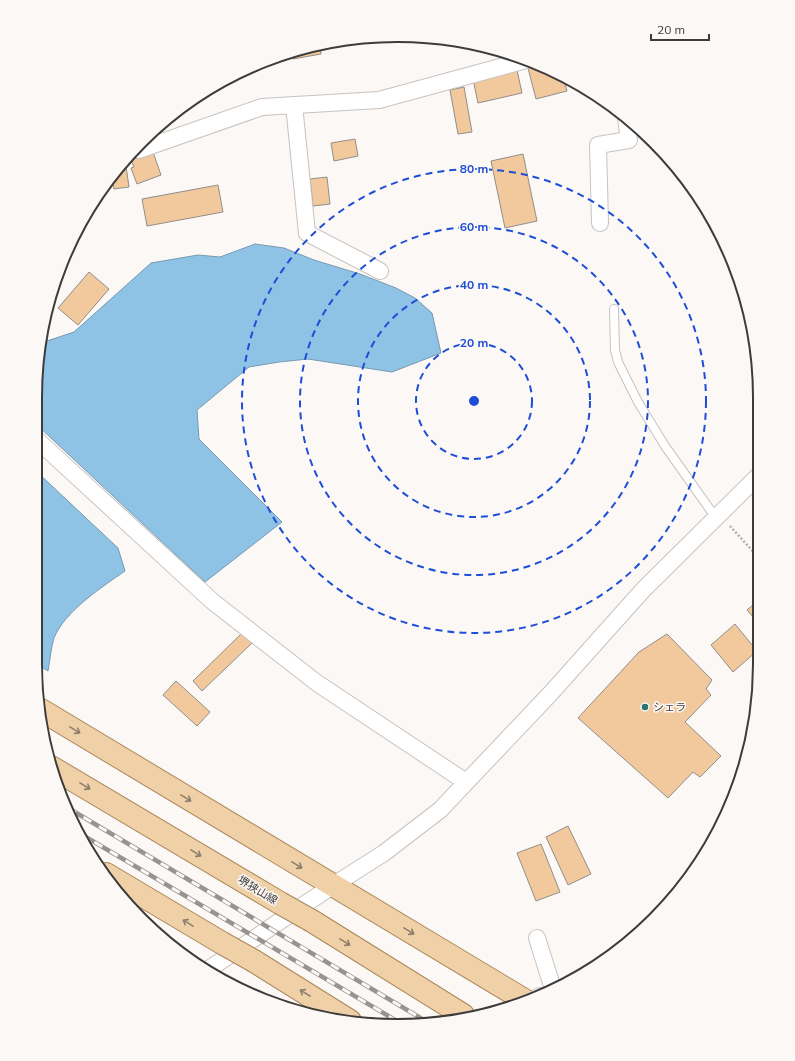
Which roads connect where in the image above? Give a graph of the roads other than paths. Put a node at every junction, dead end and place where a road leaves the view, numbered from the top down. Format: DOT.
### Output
graph roads {
  1 [pos="516,63"];
  2 [pos="294,105"];
  3 [pos="627,126"];
  4 [pos="144,148"];
  5 [pos="600,223"];
  6 [pos="380,271"];
  7 [pos="614,309"];
  8 [pos="42,445"];
  9 [pos="753,481"];
  10 [pos="717,516"];
  11 [pos="45,713"];
  12 [pos="59,771"];
  13 [pos="466,782"];
  14 [pos="114,879"];
  15 [pos="332,886"];
  16 [pos="537,938"];
  17 [pos="213,967"];
  18 [pos="552,984"];
  19 [pos="520,997"];
  20 [pos="459,1013"];
  21 [pos="340,1014"];
  1 -- 2 [label="street"];
  2 -- 4 [label="street"];
  2 -- 6 [label="street"];
  3 -- 5 [label="street"];
  7 -- 10 [label="lane"];
  8 -- 13 [label="street"];
  9 -- 10 [label="street"];
  10 -- 13 [label="street"];
  11 -- 15 [label="main road, one-way"];
  12 -- 20 [label="main road, 堺狭山線, one-way, bridge"];
  13 -- 15 [label="street"];
  21 -- 14 [label="main road, one-way, bridge"];
  15 -- 17 [label="street"];
  15 -- 19 [label="main road, one-way"];
  16 -- 18 [label="street"];
}
